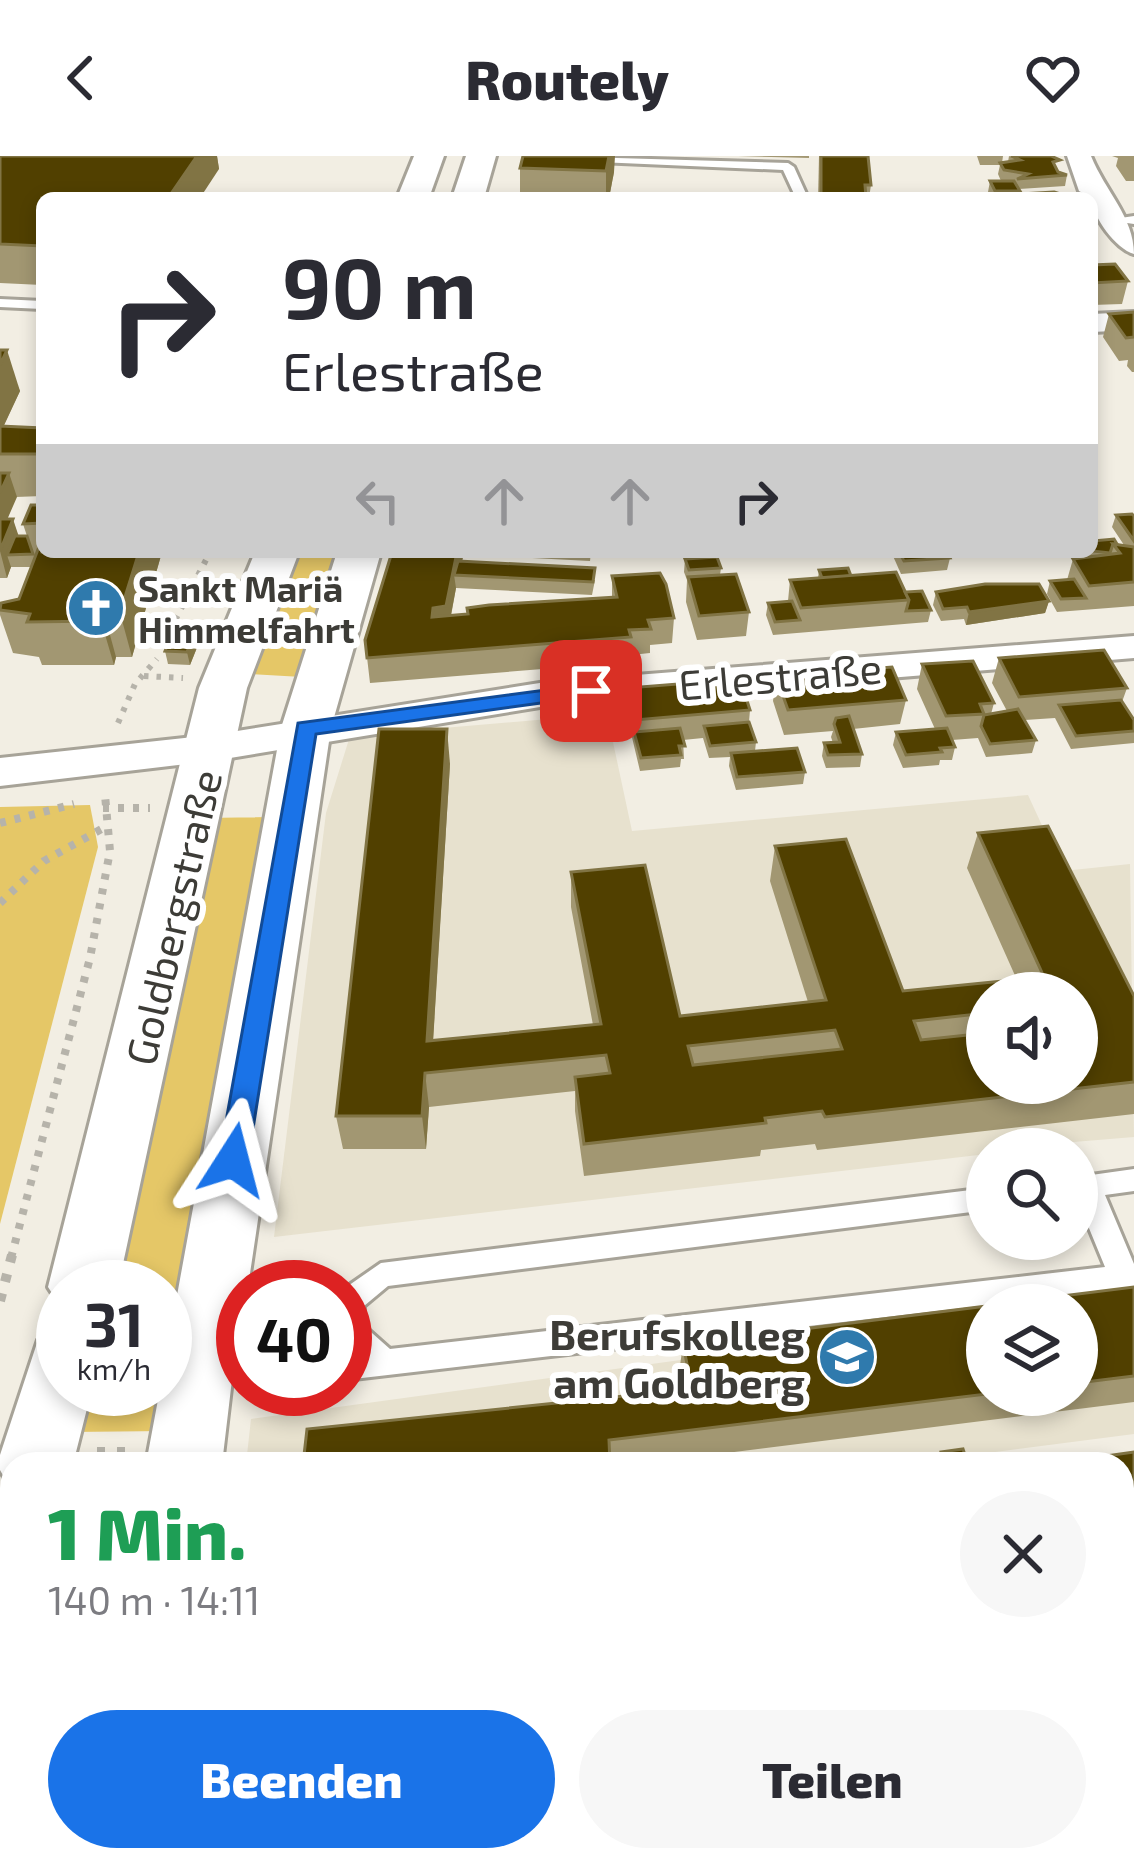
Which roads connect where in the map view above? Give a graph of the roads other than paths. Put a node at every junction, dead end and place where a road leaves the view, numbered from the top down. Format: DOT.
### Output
graph roads {
  1 [pos="428,156"];
  2 [pos="481,156"];
  3 [pos="553,156"];
  4 [pos="1079,156"];
  5 [pos="415,192"];
  6 [pos="470,192"];
  7 [pos="799,192"];
  8 [pos="1093,192"];
  9 [pos="1098,196"];
  10 [pos="1124,220"];
  11 [pos="1134,246"];
  12 [pos="0,303"];
  13 [pos="36,304"];
  14 [pos="1134,321"];
  15 [pos="1098,323"];
  16 [pos="275,558"];
  17 [pos="357,558"];
  18 [pos="1134,647"];
  19 [pos="306,728"];
  20 [pos="212,748"];
  21 [pos="0,772"];
  22 [pos="1134,1180"];
  23 [pos="1098,1185"];
  24 [pos="966,1202"];
  25 [pos="1098,1218"];
  26 [pos="89,1260"];
  27 [pos="1128,1276"];
  28 [pos="372,1283"];
  29 [pos="372,1351"];
  30 [pos="386,1363"];
  31 [pos="372,1364"];
  32 [pos="48,1416"];
  33 [pos="38,1452"];
  34 [pos="187,1452"];
  1 -- 5 [label="street"];
  2 -- 6 [label="street"];
  3 -- 7 [label="lane"];
  4 -- 8 [label="street"];
  9 -- 10 [label="street"];
  10 -- 11 [label="street"];
  12 -- 13 [label="lane"];
  14 -- 15 [label="street"];
  16 -- 20 [label="street, Goldbergstraße"];
  17 -- 19 [label="street"];
  18 -- 19 [label="street, Erlestraße"];
  19 -- 20 [label="street, Erlestraße"];
  19 -- 34 [label="street"];
  20 -- 21 [label="street, Erlestraße"];
  20 -- 26 [label="street, Goldbergstraße"];
  22 -- 23 [label="lane"];
  24 -- 28 [label="lane"];
  25 -- 27 [label="lane"];
  27 -- 30 [label="lane"];
  29 -- 30 [label="lane"];
  30 -- 31 [label="lane"];
  32 -- 33 [label="street"];
}
